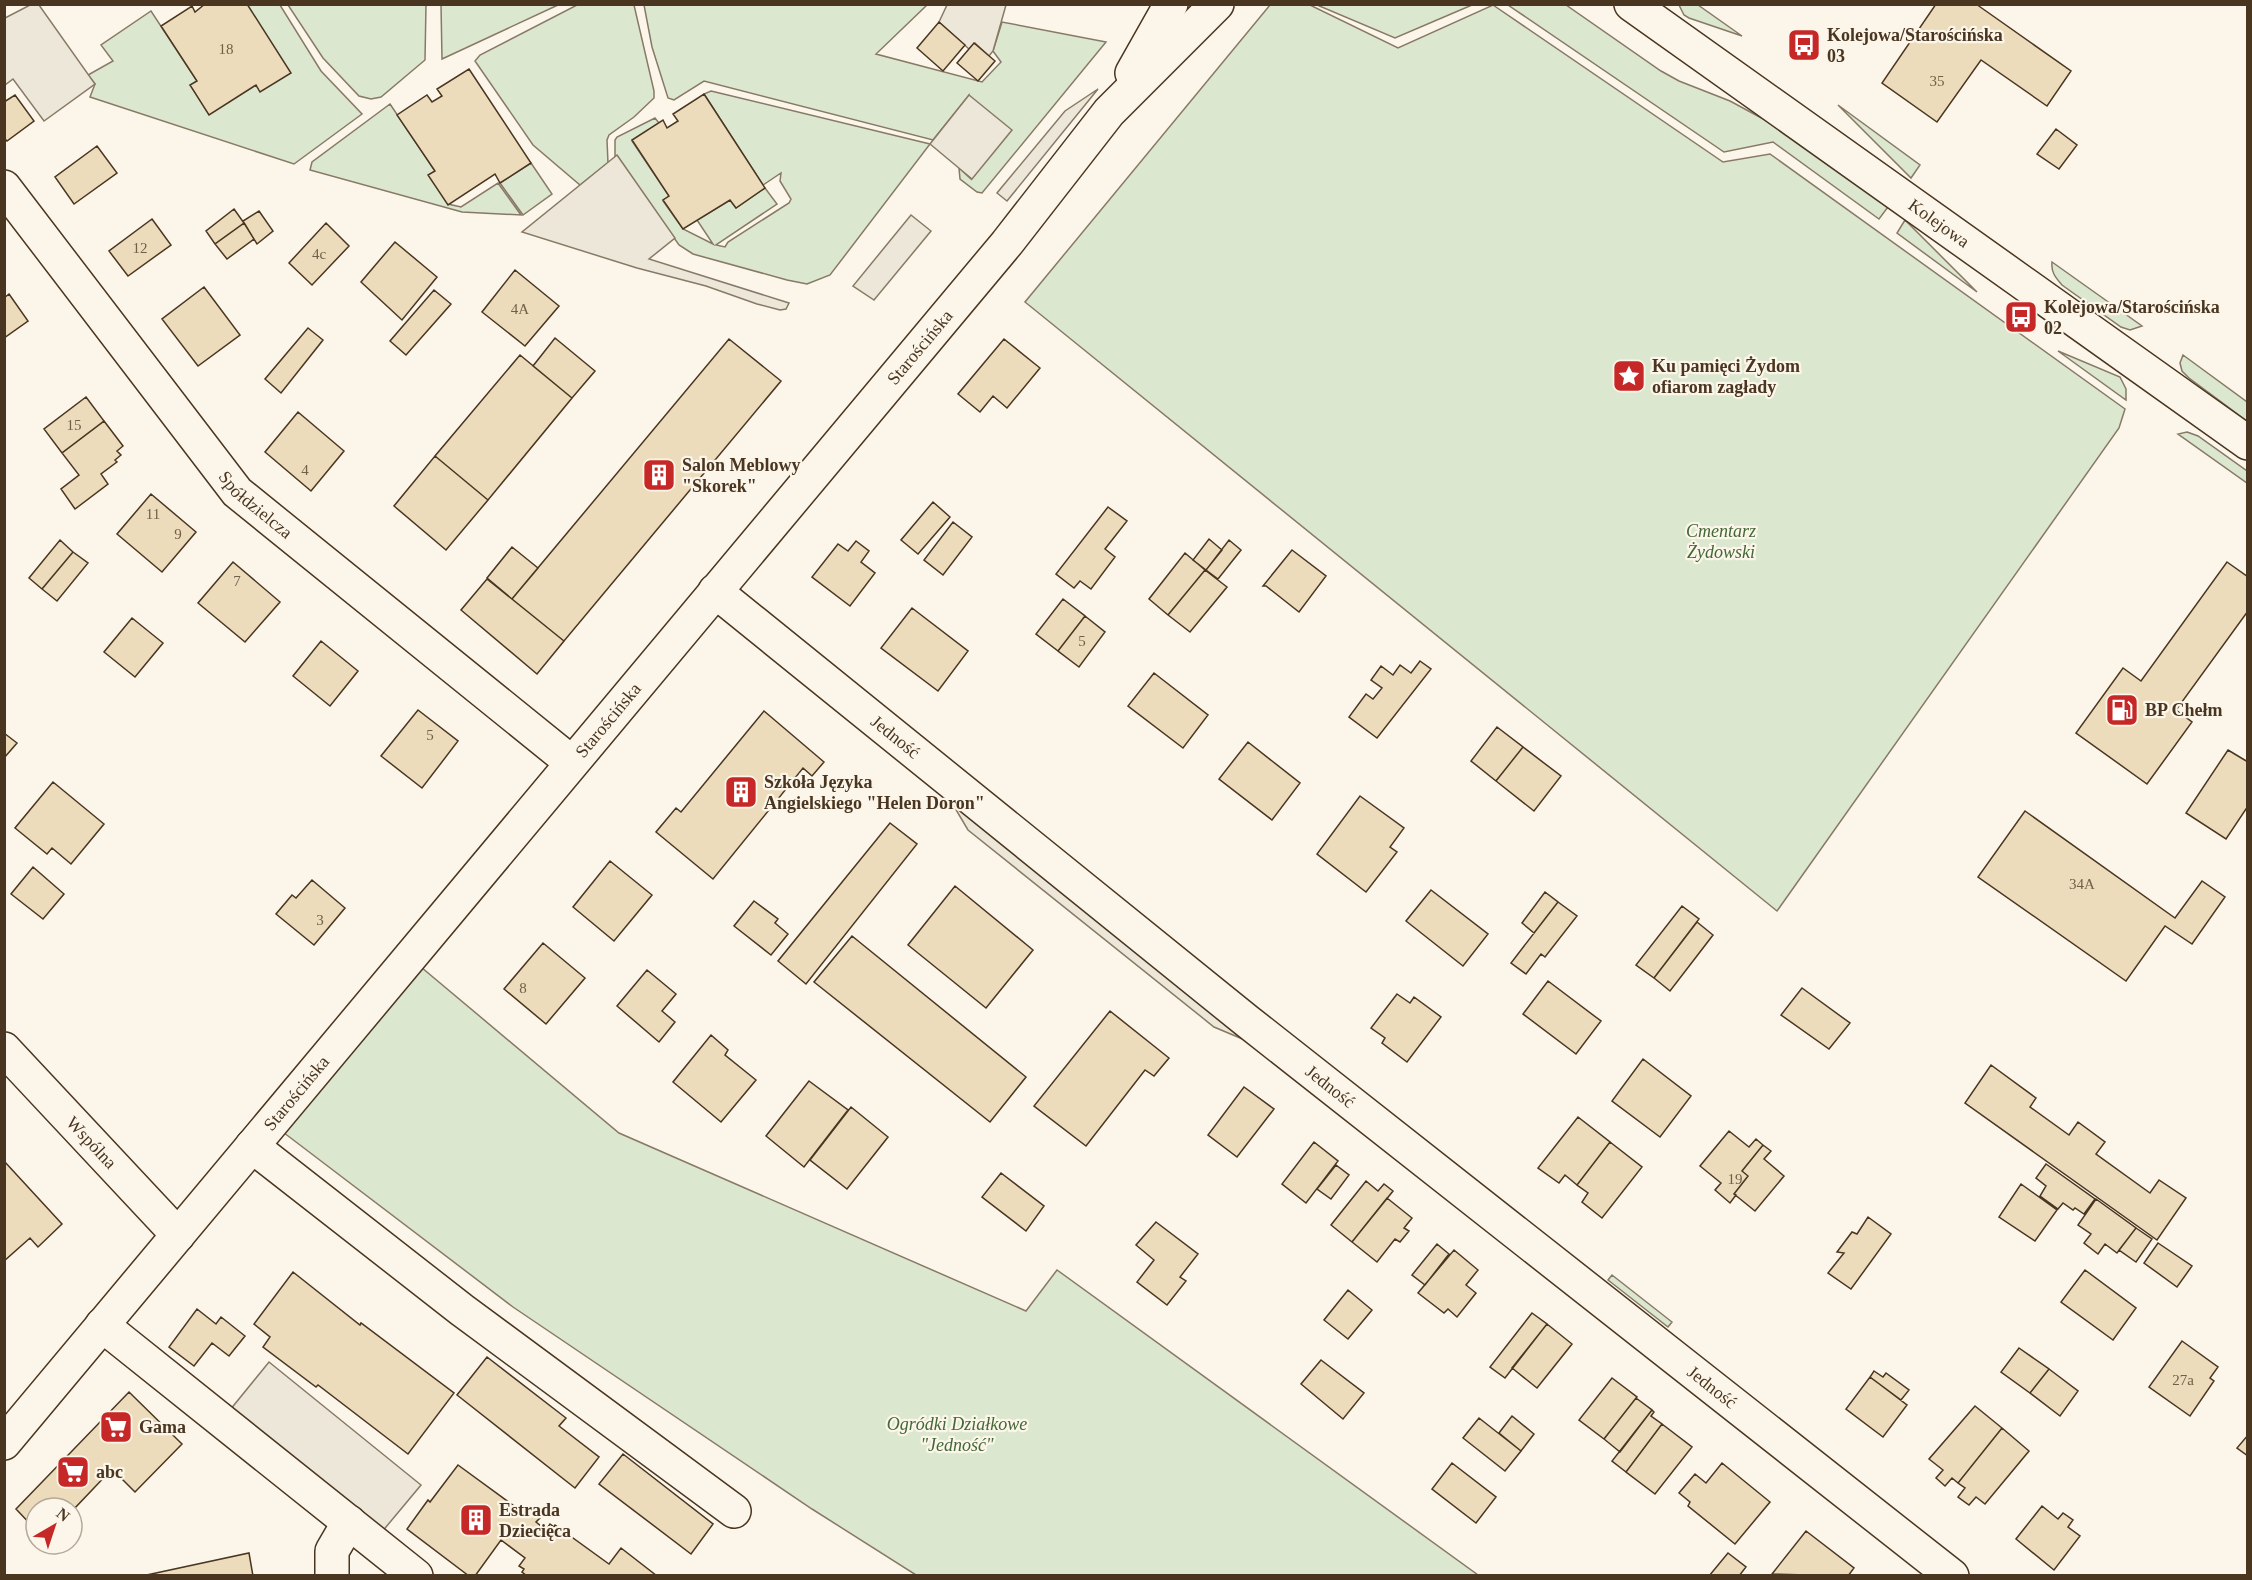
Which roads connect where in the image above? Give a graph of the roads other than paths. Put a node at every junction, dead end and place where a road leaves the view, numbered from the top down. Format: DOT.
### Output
graph roads {
  1 [pos="1171,4"];
  2 [pos="1217,4"];
  3 [pos="1631,4"];
  4 [pos="1109,112"];
  5 [pos="4,187"];
  6 [pos="2247,443"];
  7 [pos="715,591"];
  8 [pos="571,762"];
  9 [pos="4,1049"];
  10 [pos="252,1146"];
  11 [pos="178,1235"];
  12 [pos="102,1325"];
  13 [pos="4,1443"];
  14 [pos="734,1511"];
  15 [pos="349,1522"];
  16 [pos="332,1575"];
  17 [pos="416,1575"];
  18 [pos="1952,1575"];
  1 -- 4 [label="street"];
  2 -- 4 [label="street, Starościńska"];
  3 -- 6 [label="street, Kolejowa"];
  4 -- 7 [label="street, Starościńska"];
  5 -- 8 [label="street, Spółdzielcza"];
  7 -- 8 [label="street, Starościńska"];
  7 -- 18 [label="street, Jedność"];
  8 -- 10 [label="street, Starościńska"];
  9 -- 11 [label="street, Wspólna"];
  10 -- 11 [label="street, Starościńska"];
  10 -- 14 [label="street"];
  11 -- 12 [label="street, Starościńska"];
  12 -- 13 [label="street, Starościńska"];
  12 -- 15 [label="street"];
  15 -- 16 [label="street"];
  15 -- 17 [label="street"];
}
